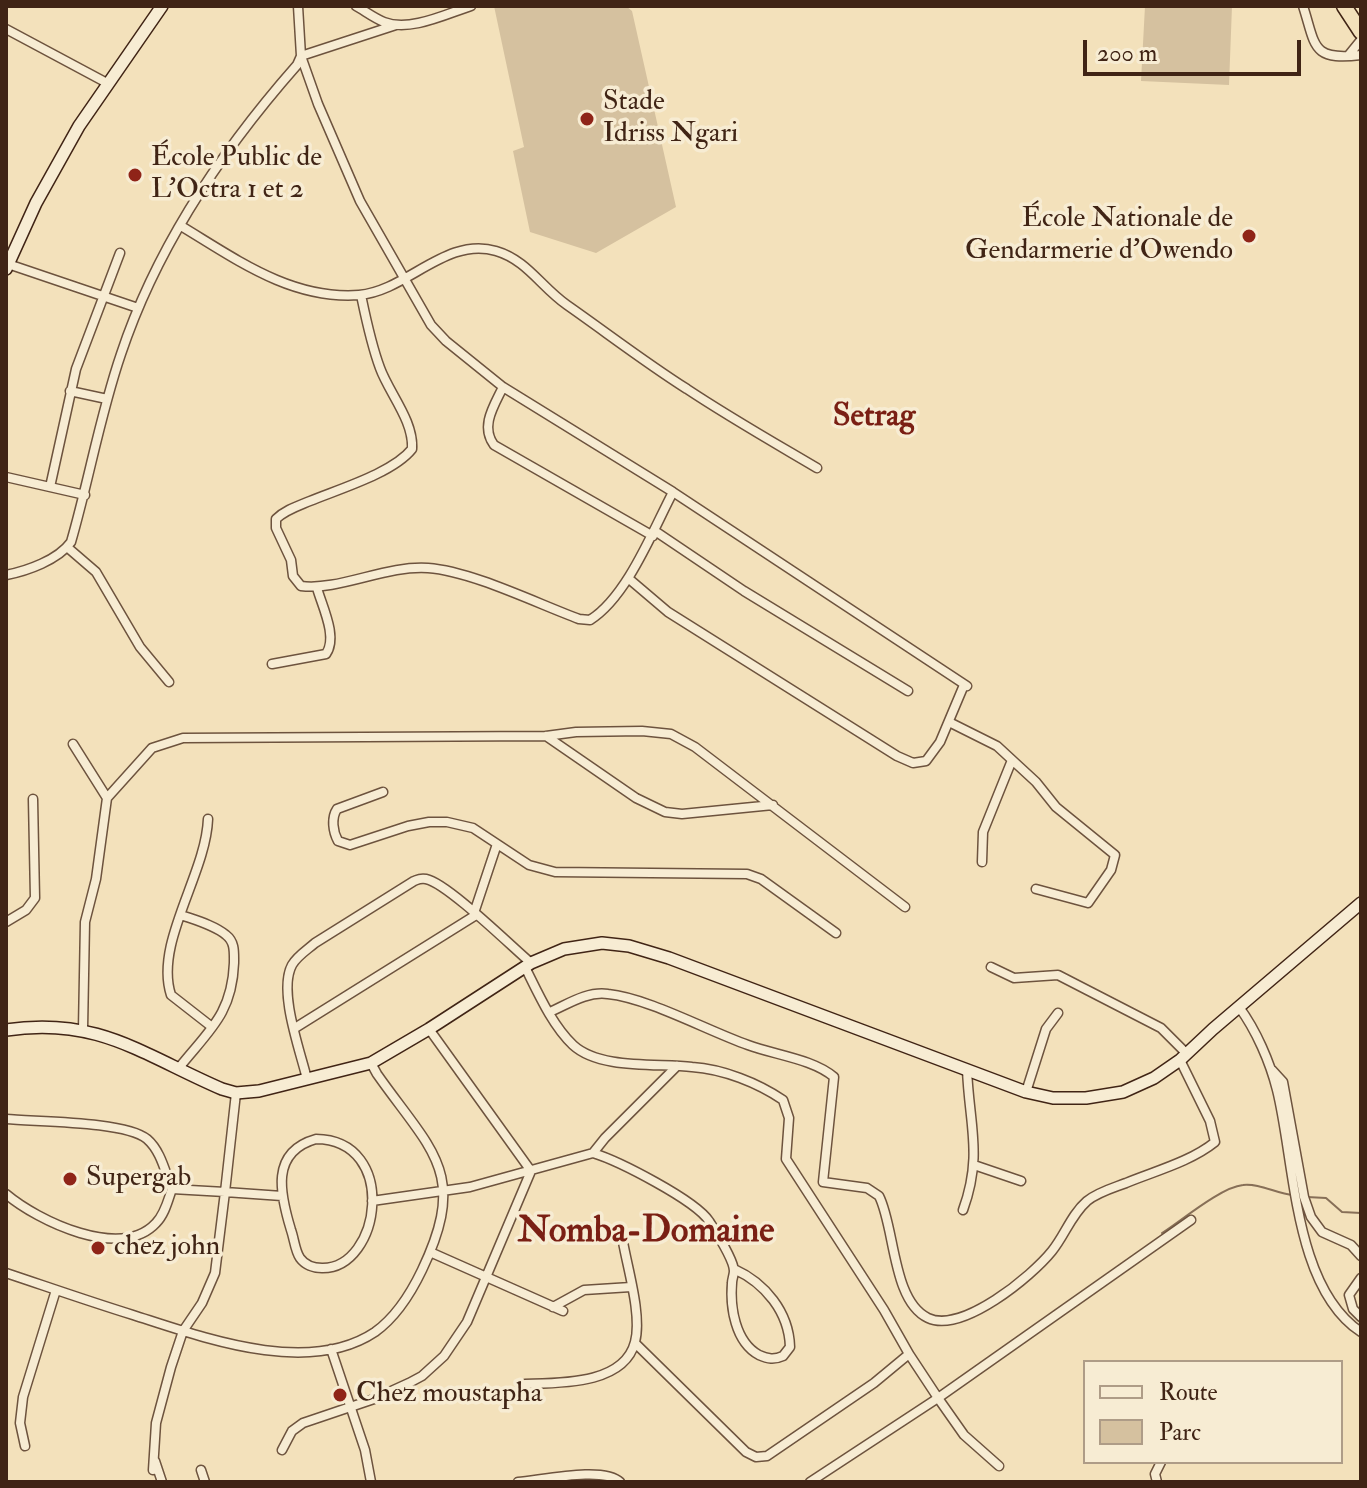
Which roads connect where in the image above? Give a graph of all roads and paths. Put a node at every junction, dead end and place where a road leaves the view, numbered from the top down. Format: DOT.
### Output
graph roads {
  1 [pos="162,6"];
  2 [pos="298,6"];
  3 [pos="356,6"];
  4 [pos="471,6"];
  5 [pos="1303,6"];
  6 [pos="1344,6"];
  7 [pos="396,25"];
  8 [pos="6,29"];
  9 [pos="1361,32"];
  10 [pos="1361,40"];
  11 [pos="1361,55"];
  12 [pos="301,56"];
  13 [pos="1347,57"];
  14 [pos="107,83"];
  15 [pos="181,226"];
  16 [pos="120,253"];
  17 [pos="7,266"];
  18 [pos="404,279"];
  19 [pos="361,295"];
  20 [pos="102,297"];
  21 [pos="138,308"];
  22 [pos="503,387"];
  23 [pos="70,391"];
  24 [pos="107,399"];
  25 [pos="817,468"];
  26 [pos="6,477"];
  27 [pos="50,487"];
  28 [pos="673,492"];
  29 [pos="85,495"];
  30 [pos="654,533"];
  31 [pos="67,547"];
  32 [pos="6,575"];
  33 [pos="628,578"];
  34 [pos="317,588"];
  35 [pos="272,664"];
  36 [pos="169,682"];
  37 [pos="908,691"];
  38 [pos="949,722"];
  39 [pos="546,736"];
  40 [pos="73,744"];
  41 [pos="1012,760"];
  42 [pos="383,792"];
  43 [pos="107,798"];
  44 [pos="33,799"];
  45 [pos="773,805"];
  46 [pos="208,819"];
  47 [pos="497,844"];
  48 [pos="982,862"];
  49 [pos="1036,889"];
  50 [pos="1361,903"];
  51 [pos="905,907"];
  52 [pos="475,914"];
  53 [pos="181,915"];
  54 [pos="6,922"];
  55 [pos="836,933"];
  56 [pos="528,965"];
  57 [pos="991,967"];
  58 [pos="1239,1007"];
  59 [pos="550,1012"];
  60 [pos="1058,1013"];
  61 [pos="212,1027"];
  62 [pos="295,1028"];
  63 [pos="83,1029"];
  64 [pos="429,1029"];
  65 [pos="6,1030"];
  66 [pos="1184,1057"];
  67 [pos="371,1063"];
  68 [pos="677,1066"];
  69 [pos="178,1069"];
  70 [pos="967,1069"];
  71 [pos="1271,1069"];
  72 [pos="307,1079"];
  73 [pos="1026,1092"];
  74 [pos="236,1093"];
  75 [pos="6,1119"];
  76 [pos="593,1153"];
  77 [pos="974,1165"];
  78 [pos="531,1171"];
  79 [pos="1021,1181"];
  80 [pos="172,1189"];
  81 [pos="225,1192"];
  82 [pos="445,1192"];
  83 [pos="6,1194"];
  84 [pos="282,1196"];
  85 [pos="372,1201"];
  86 [pos="963,1210"];
  87 [pos="1191,1220"];
  88 [pos="623,1242"];
  89 [pos="430,1252"];
  90 [pos="1361,1256"];
  91 [pos="734,1269"];
  92 [pos="6,1273"];
  93 [pos="487,1276"];
  94 [pos="1361,1278"];
  95 [pos="631,1287"];
  96 [pos="56,1290"];
  97 [pos="553,1307"];
  98 [pos="563,1311"];
  99 [pos="1361,1317"];
  100 [pos="183,1331"];
  101 [pos="1361,1332"];
  102 [pos="635,1343"];
  103 [pos="331,1349"];
  104 [pos="909,1354"];
  105 [pos="525,1384"];
  106 [pos="938,1398"];
  107 [pos="350,1407"];
  108 [pos="25,1446"];
  109 [pos="282,1450"];
  110 [pos="999,1466"];
  111 [pos="201,1470"];
  112 [pos="162,1482"];
  113 [pos="205,1482"];
  114 [pos="371,1482"];
  115 [pos="518,1482"];
  116 [pos="620,1482"];
  117 [pos="810,1482"];
  1 -- 14 [label="street"];
  2 -- 12 [label="street"];
  3 -- 7 [label="street"];
  4 -- 7 [label="street"];
  5 -- 13 [label="street"];
  6 -- 9 [label="highway"];
  7 -- 12 [label="street"];
  8 -- 14 [label="street"];
  10 -- 13 [label="street"];
  11 -- 13 [label="street"];
  12 -- 15 [label="street"];
  12 -- 18 [label="street"];
  14 -- 17 [label="street"];
  15 -- 19 [label="street"];
  15 -- 21 [label="street"];
  16 -- 20 [label="street"];
  17 -- 20 [label="street"];
  18 -- 19 [label="street"];
  18 -- 22 [label="street"];
  18 -- 25 [label="street"];
  19 -- 34 [label="street"];
  20 -- 21 [label="street"];
  20 -- 23 [label="street"];
  21 -- 24 [label="street"];
  22 -- 28 [label="street"];
  22 -- 30 [label="street"];
  23 -- 24 [label="street"];
  23 -- 27 [label="street"];
  24 -- 29 [label="street"];
  26 -- 27 [label="street"];
  27 -- 29 [label="street"];
  28 -- 30 [label="street"];
  28 -- 38 [label="street"];
  29 -- 31 [label="street"];
  30 -- 33 [label="street"];
  30 -- 37 [label="street"];
  31 -- 32 [label="street"];
  31 -- 36 [label="street"];
  33 -- 34 [label="street"];
  33 -- 38 [label="street"];
  34 -- 35 [label="street"];
  38 -- 41 [label="street"];
  39 -- 43 [label="street"];
  39 -- 45 [label="street"];
  39 -- 45 [label="street"];
  40 -- 43 [label="street"];
  41 -- 48 [label="street"];
  41 -- 49 [label="street"];
  42 -- 47 [label="street"];
  43 -- 63 [label="street"];
  44 -- 54 [label="street"];
  45 -- 51 [label="street"];
  46 -- 53 [label="street"];
  47 -- 52 [label="street"];
  47 -- 55 [label="street"];
  50 -- 58 [label="street"];
  52 -- 56 [label="street"];
  52 -- 62 [label="street"];
  52 -- 62 [label="street"];
  53 -- 61 [label="street"];
  53 -- 61 [label="street"];
  56 -- 59 [label="street"];
  56 -- 64 [label="street"];
  56 -- 70 [label="street"];
  57 -- 66 [label="street"];
  58 -- 66 [label="street"];
  58 -- 71 [label="street"];
  59 -- 66 [label="street"];
  59 -- 68 [label="street"];
  60 -- 73 [label="street"];
  61 -- 69 [label="street"];
  62 -- 72 [label="street"];
  63 -- 65 [label="street"];
  63 -- 69 [label="street"];
  64 -- 67 [label="street"];
  64 -- 78 [label="street"];
  66 -- 73 [label="street"];
  67 -- 72 [label="street"];
  67 -- 82 [label="street"];
  68 -- 76 [label="street"];
  68 -- 104 [label="street"];
  69 -- 74 [label="street"];
  70 -- 73 [label="street"];
  70 -- 77 [label="street"];
  71 -- 90 [label="street"];
  71 -- 101 [label="street"];
  72 -- 74 [label="street"];
  74 -- 81 [label="street"];
  75 -- 80 [label="street"];
  76 -- 78 [label="street"];
  76 -- 91 [label="street"];
  77 -- 79 [label="street"];
  77 -- 86 [label="street"];
  78 -- 82 [label="street"];
  78 -- 93 [label="street"];
  80 -- 81 [label="street"];
  80 -- 83 [label="street"];
  81 -- 84 [label="street"];
  81 -- 100 [label="street"];
  82 -- 85 [label="street"];
  82 -- 89 [label="street"];
  84 -- 85 [label="street"];
  84 -- 85 [label="street"];
  87 -- 106 [label="street"];
  88 -- 95 [label="street"];
  89 -- 93 [label="street"];
  89 -- 103 [label="street"];
  91 -- 91 [label="street"];
  92 -- 96 [label="street"];
  93 -- 97 [label="street"];
  93 -- 107 [label="street"];
  94 -- 99 [label="street"];
  95 -- 97 [label="street"];
  95 -- 102 [label="street"];
  96 -- 100 [label="street"];
  96 -- 108 [label="street"];
  97 -- 98 [label="street"];
  100 -- 103 [label="street"];
  100 -- 112 [label="street"];
  102 -- 104 [label="street"];
  102 -- 105 [label="street"];
  103 -- 107 [label="street"];
  104 -- 106 [label="street"];
  106 -- 110 [label="street"];
  106 -- 117 [label="street"];
  107 -- 109 [label="street"];
  107 -- 114 [label="street"];
  111 -- 113 [label="street"];
  115 -- 116 [label="street"];
}
